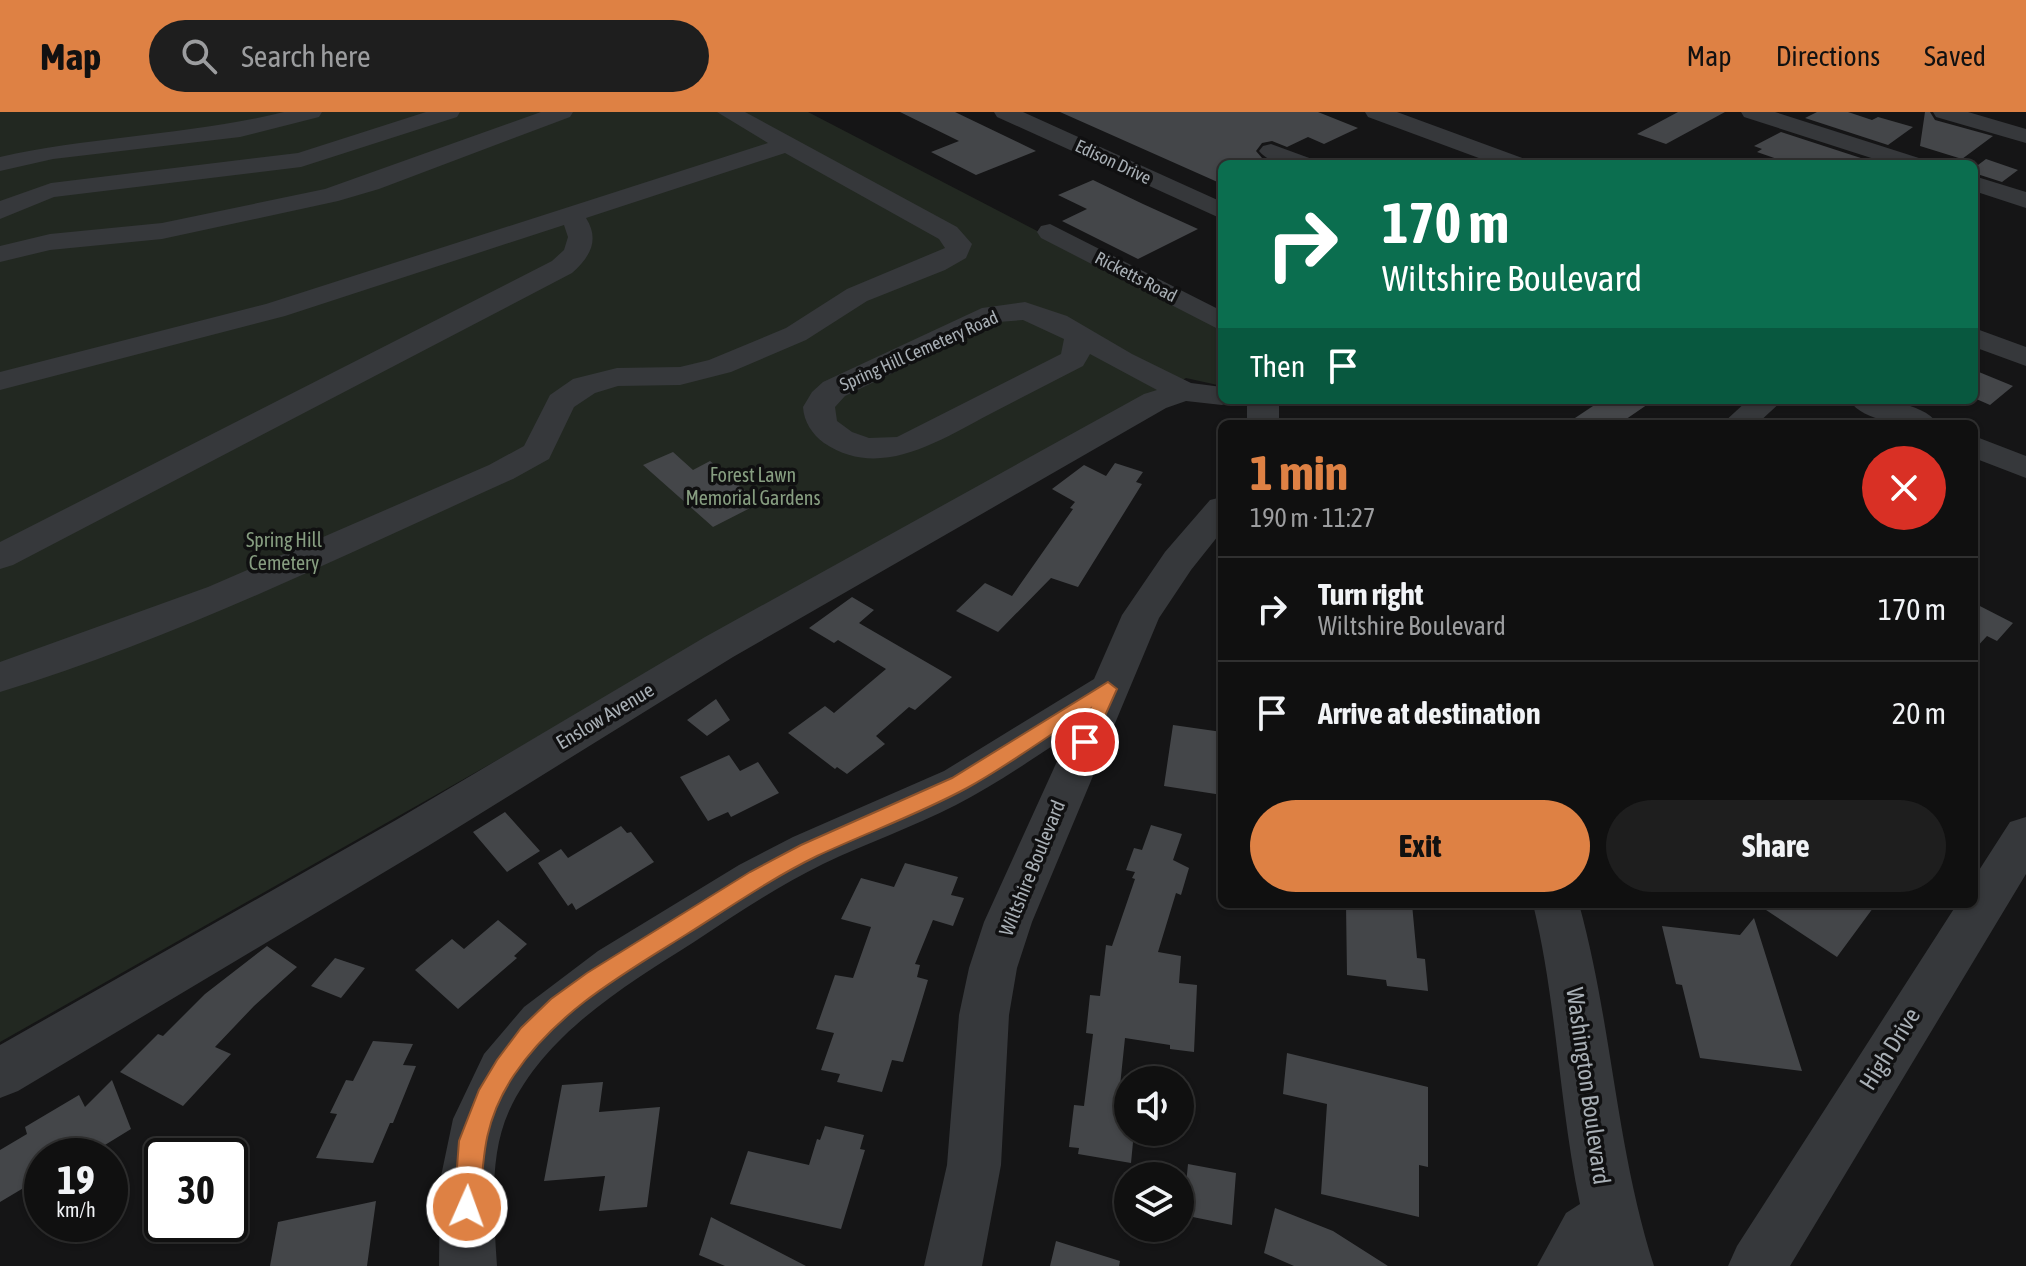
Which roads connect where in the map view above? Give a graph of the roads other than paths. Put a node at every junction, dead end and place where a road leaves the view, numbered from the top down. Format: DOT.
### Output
graph roads {
  1 [pos="193,112"];
  2 [pos="311,112"];
  3 [pos="449,112"];
  4 [pos="562,112"];
  5 [pos="728,112"];
  6 [pos="1005,112"];
  7 [pos="1376,112"];
  8 [pos="1752,112"];
  9 [pos="1944,112"];
  10 [pos="219,133"];
  11 [pos="2026,136"];
  12 [pos="787,145"];
  13 [pos="1271,151"];
  14 [pos="1294,160"];
  15 [pos="1506,160"];
  16 [pos="1902,160"];
  17 [pos="0,164"];
  18 [pos="2026,175"];
  19 [pos="1978,184"];
  20 [pos="2016,197"];
  21 [pos="1218,209"];
  22 [pos="0,211"];
  23 [pos="571,215"];
  24 [pos="1050,232"];
  25 [pos="8,246"];
  26 [pos="1218,320"];
  27 [pos="1978,339"];
  28 [pos="1075,347"];
  29 [pos="2026,357"];
  30 [pos="0,381"];
  31 [pos="1203,394"];
  32 [pos="1762,404"];
  33 [pos="1874,404"];
  34 [pos="1743,420"];
  35 [pos="1912,420"];
  36 [pos="1978,448"];
  37 [pos="2026,468"];
  38 [pos="1218,513"];
  39 [pos="0,557"];
  40 [pos="0,677"];
  41 [pos="1108,689"];
  42 [pos="2026,835"];
  43 [pos="1557,908"];
  44 [pos="0,1073"];
  45 [pos="1617,1242"];
  46 [pos="468,1266"];
  47 [pos="953,1266"];
  48 [pos="1566,1266"];
  49 [pos="1757,1266"];
  1 -- 10 [label="street"];
  2 -- 10 [label="street"];
  3 -- 22 [label="street"];
  4 -- 25 [label="street"];
  5 -- 12 [label="street"];
  6 -- 21 [label="street, Edison Drive"];
  7 -- 15 [label="street"];
  8 -- 16 [label="street"];
  9 -- 11 [label="street"];
  10 -- 17 [label="street"];
  12 -- 23 [label="street"];
  12 -- 40 [label="street"];
  13 -- 14 [label="street"];
  18 -- 20 [label="street"];
  19 -- 20 [label="street"];
  23 -- 30 [label="street"];
  23 -- 39 [label="street"];
  24 -- 26 [label="street, Ricketts Road"];
  27 -- 29 [label="street"];
  28 -- 28 [label="street, Spring Hill Cemetery Road"];
  28 -- 31 [label="street, Spring Hill Cemetery Road"];
  31 -- 44 [label="street, Enslow Avenue"];
  32 -- 34 [label="street"];
  33 -- 35 [label="street"];
  36 -- 37 [label="street"];
  38 -- 41 [label="street, Wiltshire Boulevard"];
  41 -- 46 [label="street"];
  41 -- 47 [label="street, Wiltshire Boulevard"];
  42 -- 49 [label="street, High Drive"];
  43 -- 45 [label="street, Washington Boulevard"];
  45 -- 48 [label="street"];
}
